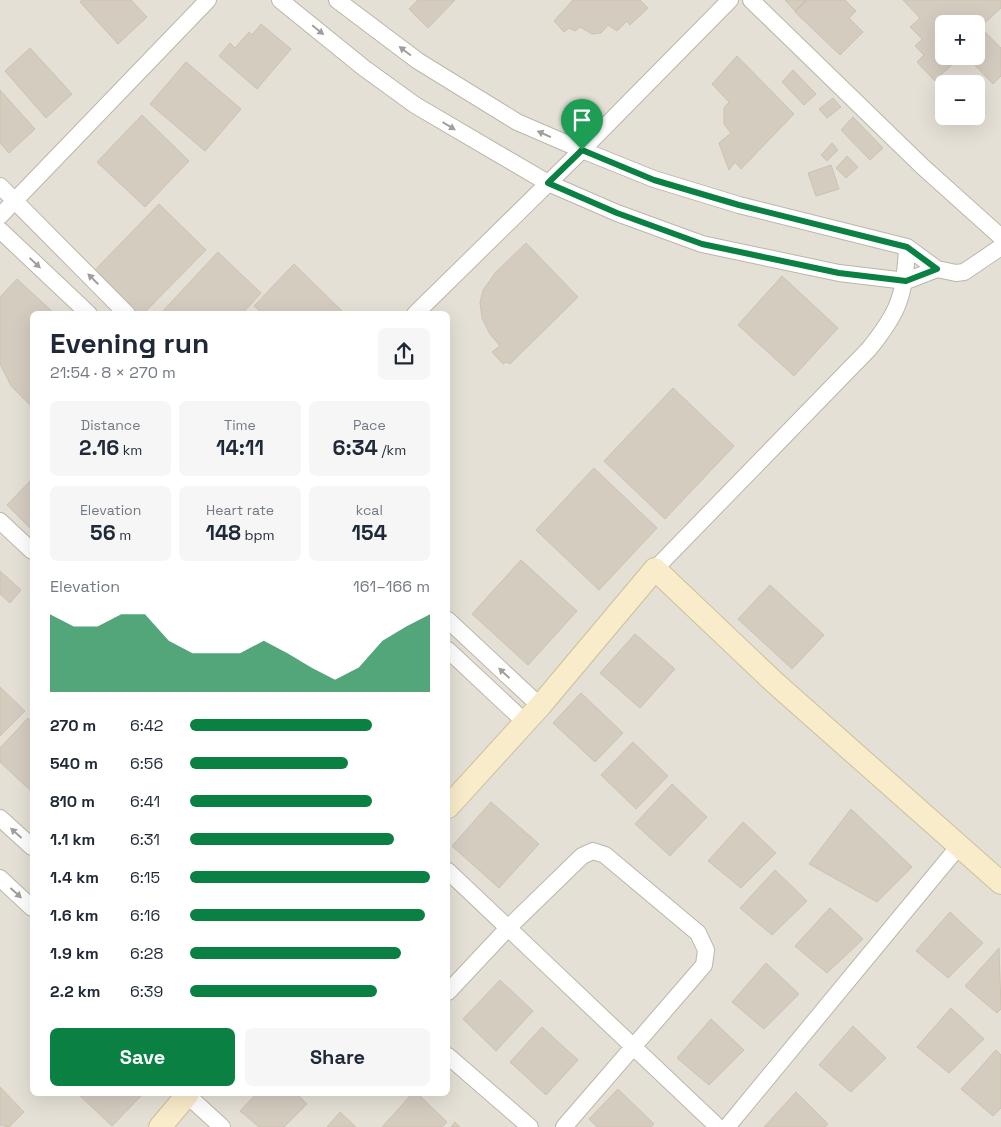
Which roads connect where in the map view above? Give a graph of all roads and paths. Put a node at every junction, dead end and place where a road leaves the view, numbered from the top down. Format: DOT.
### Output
graph roads {
  1 [pos="208,0"];
  2 [pos="280,0"];
  3 [pos="337,0"];
  4 [pos="729,0"];
  5 [pos="751,0"];
  6 [pos="582,150"];
  7 [pos="548,183"];
  8 [pos="0,186"];
  9 [pos="13,200"];
  10 [pos="0,216"];
  11 [pos="0,230"];
  12 [pos="1001,237"];
  13 [pos="907,247"];
  14 [pos="1001,247"];
  15 [pos="937,269"];
  16 [pos="906,281"];
  17 [pos="86,311"];
  18 [pos="125,311"];
  19 [pos="418,311"];
  20 [pos="0,521"];
  21 [pos="30,550"];
  22 [pos="656,569"];
  23 [pos="450,622"];
  24 [pos="450,652"];
  25 [pos="533,714"];
  26 [pos="450,806"];
  27 [pos="0,818"];
  28 [pos="30,845"];
  29 [pos="959,846"];
  30 [pos="450,873"];
  31 [pos="0,878"];
  32 [pos="1001,884"];
  33 [pos="30,906"];
  34 [pos="509,927"];
  35 [pos="450,990"];
  36 [pos="634,1046"];
  37 [pos="450,1058"];
  38 [pos="186,1096"];
  39 [pos="190,1096"];
  40 [pos="160,1127"];
  41 [pos="222,1127"];
  42 [pos="530,1127"];
  43 [pos="564,1127"];
  44 [pos="718,1127"];
  45 [pos="727,1127"];
  1 -- 9 [label="street"];
  2 -- 7 [label="street, one-way"];
  6 -- 3 [label="street, one-way"];
  4 -- 6 [label="street"];
  5 -- 12 [label="street"];
  6 -- 7 [label="street"];
  6 -- 13 [label="street"];
  7 -- 16 [label="street"];
  7 -- 19 [label="street"];
  8 -- 9 [label="street"];
  9 -- 10 [label="street"];
  18 -- 9 [label="street, one-way"];
  11 -- 17 [label="street, one-way"];
  13 -- 15 [label="street"];
  13 -- 16 [label="street"];
  14 -- 15 [label="street"];
  15 -- 16 [label="street"];
  16 -- 22 [label="street"];
  20 -- 21 [label="street"];
  22 -- 25 [label="street"];
  22 -- 29 [label="street"];
  25 -- 23 [label="street, one-way"];
  24 -- 25 [label="street"];
  25 -- 26 [label="street"];
  28 -- 27 [label="street, one-way"];
  29 -- 32 [label="street"];
  29 -- 45 [label="street"];
  30 -- 34 [label="street"];
  31 -- 33 [label="street, one-way"];
  34 -- 35 [label="street"];
  34 -- 36 [label="street"];
  34 -- 36 [label="street"];
  36 -- 43 [label="street"];
  36 -- 44 [label="street"];
  37 -- 42 [label="street"];
  38 -- 40 [label="street"];
  39 -- 41 [label="street"];
}
